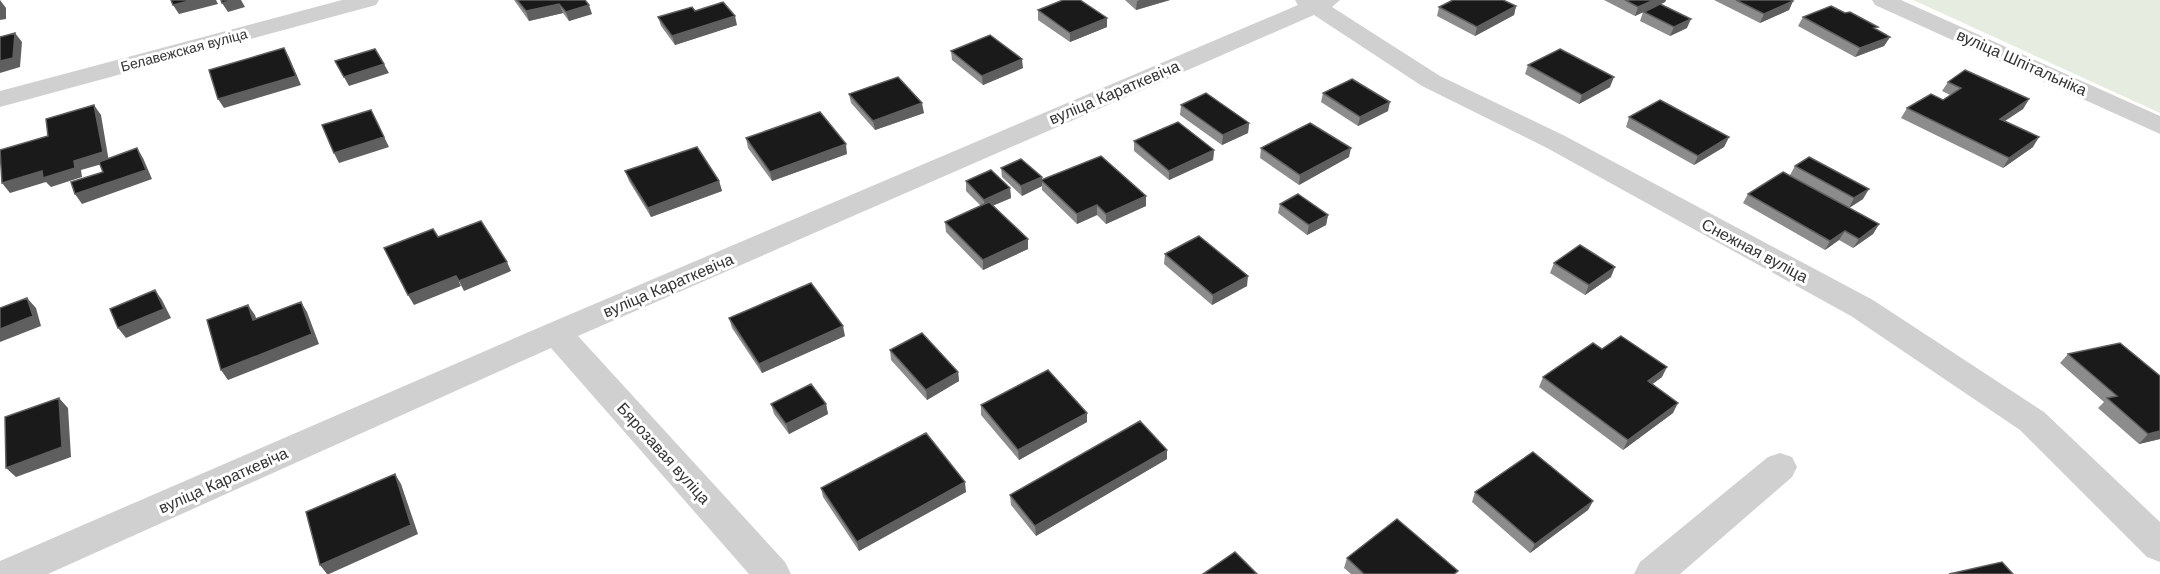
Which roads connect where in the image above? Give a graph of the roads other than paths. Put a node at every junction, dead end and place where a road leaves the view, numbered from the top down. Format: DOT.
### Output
graph roads {
  1 [pos="368,0"];
  2 [pos="1882,0"];
  3 [pos="1316,2"];
  4 [pos="0,99"];
  5 [pos="2160,126"];
  6 [pos="556,333"];
  7 [pos="1780,467"];
  8 [pos="2160,546"];
  9 [pos="9,574"];
  10 [pos="772,574"];
  11 [pos="1653,574"];
  1 -- 4 [label="street, Белавежская вуліца"];
  2 -- 5 [label="street, вуліца Шпітальніка"];
  3 -- 6 [label="street, вуліца Караткевіча"];
  3 -- 8 [label="street, Снежная вуліца"];
  6 -- 9 [label="street, вуліца Караткевіча"];
  6 -- 10 [label="street, Бярозавая вуліца"];
  7 -- 11 [label="street"];
}
